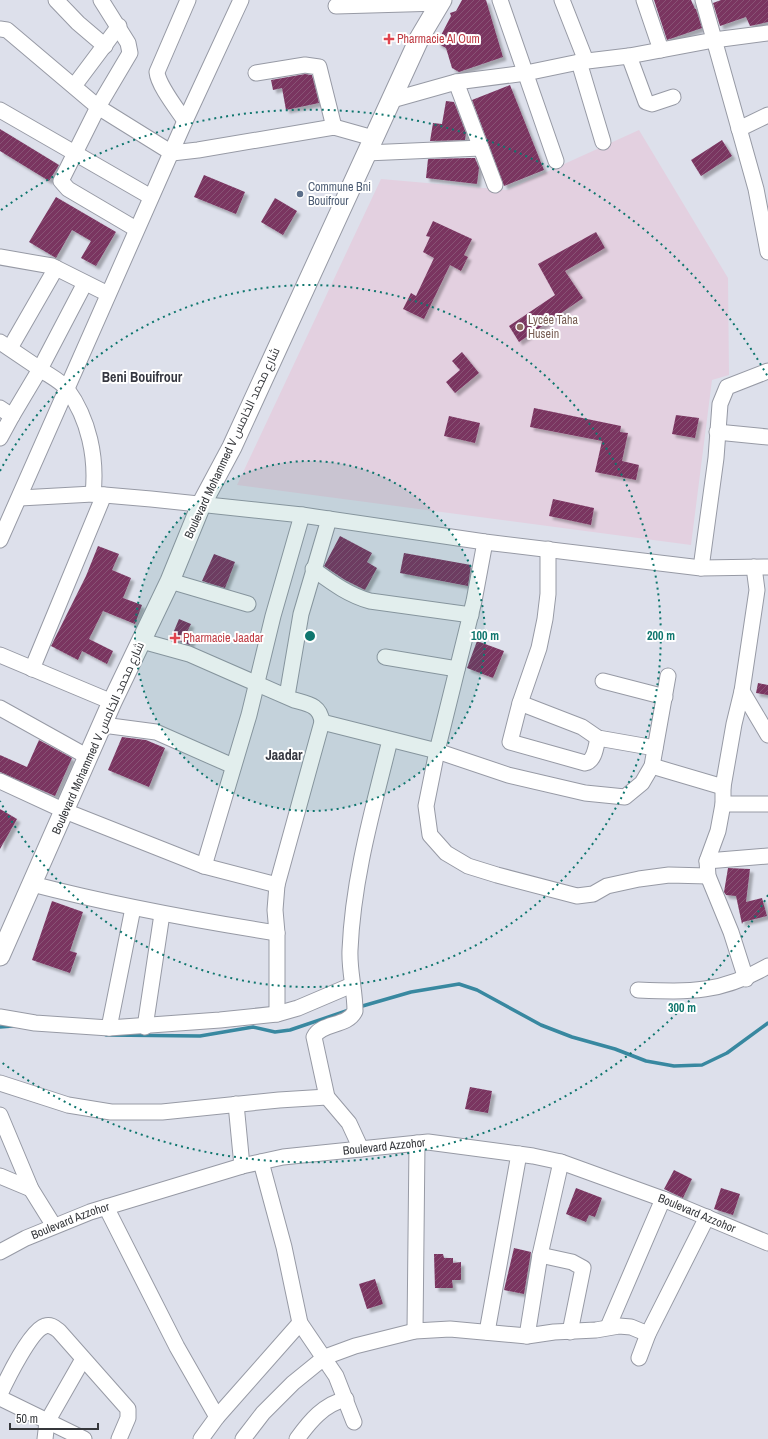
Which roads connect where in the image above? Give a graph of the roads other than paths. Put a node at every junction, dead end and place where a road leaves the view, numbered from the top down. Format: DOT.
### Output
graph roads {
  1 [pos="56,0"];
  2 [pos="101,0"];
  3 [pos="188,0"];
  4 [pos="241,0"];
  5 [pos="500,0"];
  6 [pos="562,0"];
  7 [pos="644,0"];
  8 [pos="703,0"];
  9 [pos="441,1"];
  10 [pos="336,6"];
  11 [pos="119,26"];
  12 [pos="0,29"];
  13 [pos="768,33"];
  14 [pos="714,40"];
  15 [pos="104,46"];
  16 [pos="660,50"];
  17 [pos="629,56"];
  18 [pos="582,62"];
  19 [pos="256,73"];
  20 [pos="526,73"];
  21 [pos="456,82"];
  22 [pos="74,86"];
  23 [pos="673,97"];
  24 [pos="392,100"];
  25 [pos="98,107"];
  26 [pos="0,110"];
  27 [pos="768,115"];
  28 [pos="185,120"];
  29 [pos="334,127"];
  30 [pos="739,129"];
  31 [pos="603,142"];
  32 [pos="370,146"];
  33 [pos="481,148"];
  34 [pos="74,153"];
  35 [pos="172,153"];
  36 [pos="556,161"];
  37 [pos="495,185"];
  38 [pos="151,198"];
  39 [pos="136,229"];
  40 [pos="767,244"];
  41 [pos="0,257"];
  42 [pos="56,268"];
  43 [pos="86,283"];
  44 [pos="108,294"];
  45 [pos="5,345"];
  46 [pos="40,369"];
  47 [pos="768,371"];
  48 [pos="66,388"];
  49 [pos="6,412"];
  50 [pos="718,432"];
  51 [pos="768,437"];
  52 [pos="0,438"];
  53 [pos="98,495"];
  54 [pos="20,498"];
  55 [pos="201,505"];
  56 [pos="302,515"];
  57 [pos="329,519"];
  58 [pos="1,531"];
  59 [pos="485,542"];
  60 [pos="548,548"];
  61 [pos="761,567"];
  62 [pos="701,568"];
  63 [pos="313,569"];
  64 [pos="170,581"];
  65 [pos="763,592"];
  66 [pos="248,604"];
  67 [pos="471,615"];
  68 [pos="142,641"];
  69 [pos="0,655"];
  70 [pos="385,657"];
  71 [pos="32,669"];
  72 [pos="457,669"];
  73 [pos="668,676"];
  74 [pos="603,681"];
  75 [pos="257,682"];
  76 [pos="742,691"];
  77 [pos="287,696"];
  78 [pos="665,697"];
  79 [pos="112,702"];
  80 [pos="520,703"];
  81 [pos="0,708"];
  82 [pos="322,722"];
  83 [pos="103,725"];
  84 [pos="768,735"];
  85 [pos="598,738"];
  86 [pos="390,740"];
  87 [pos="655,748"];
  88 [pos="437,751"];
  89 [pos="88,757"];
  90 [pos="233,766"];
  91 [pos="652,766"];
  92 [pos="0,781"];
  93 [pos="723,787"];
  94 [pos="723,804"];
  95 [pos="768,804"];
  96 [pos="65,812"];
  97 [pos="768,856"];
  98 [pos="707,861"];
  99 [pos="204,866"];
  100 [pos="708,876"];
  101 [pos="32,884"];
  102 [pos="277,886"];
  103 [pos="133,908"];
  104 [pos="162,914"];
  105 [pos="277,932"];
  106 [pos="0,956"];
  107 [pos="768,966"];
  108 [pos="746,979"];
  109 [pos="352,988"];
  110 [pos="638,990"];
  111 [pos="277,1014"];
  112 [pos="0,1017"];
  113 [pos="145,1027"];
  114 [pos="109,1028"];
  115 [pos="0,1083"];
  116 [pos="327,1097"];
  117 [pos="236,1104"];
  118 [pos="0,1115"];
  119 [pos="417,1143"];
  120 [pos="361,1149"];
  121 [pos="519,1154"];
  122 [pos="261,1162"];
  123 [pos="561,1162"];
  124 [pos="242,1166"];
  125 [pos="0,1176"];
  126 [pos="31,1189"];
  127 [pos="663,1199"];
  128 [pos="106,1208"];
  129 [pos="706,1217"];
  130 [pos="54,1226"];
  131 [pos="768,1243"];
  132 [pos="0,1252"];
  133 [pos="540,1255"];
  134 [pos="300,1323"];
  135 [pos="608,1327"];
  136 [pos="415,1331"];
  137 [pos="488,1332"];
  138 [pos="570,1332"];
  139 [pos="648,1334"];
  140 [pos="527,1336"];
  141 [pos="325,1357"];
  142 [pos="639,1358"];
  143 [pos="83,1360"];
  144 [pos="0,1394"];
  145 [pos="0,1398"];
  146 [pos="346,1399"];
  147 [pos="217,1417"];
  148 [pos="47,1422"];
  149 [pos="354,1422"];
  150 [pos="46,1439"];
  151 [pos="84,1439"];
  152 [pos="119,1439"];
  153 [pos="201,1439"];
  154 [pos="243,1439"];
  155 [pos="297,1439"];
  1 -- 15 [label="street"];
  2 -- 11 [label="street"];
  3 -- 28 [label="street"];
  4 -- 28 [label="street"];
  5 -- 20 [label="street"];
  6 -- 18 [label="street"];
  7 -- 16 [label="street"];
  8 -- 14 [label="street"];
  9 -- 10 [label="street"];
  9 -- 24 [label="main road, Boulevard Mohammed V شارع محمد الخامس"];
  11 -- 15 [label="street"];
  11 -- 25 [label="street"];
  12 -- 22 [label="street"];
  13 -- 14 [label="street"];
  14 -- 16 [label="street"];
  14 -- 30 [label="street"];
  15 -- 22 [label="street"];
  16 -- 17 [label="street"];
  17 -- 18 [label="street"];
  17 -- 23 [label="street"];
  18 -- 20 [label="street"];
  18 -- 31 [label="street"];
  19 -- 29 [label="street"];
  20 -- 21 [label="street"];
  20 -- 36 [label="street"];
  21 -- 24 [label="street"];
  21 -- 33 [label="street"];
  22 -- 25 [label="street"];
  24 -- 32 [label="main road, Boulevard Mohammed V شارع محمد الخامس"];
  25 -- 34 [label="street"];
  25 -- 35 [label="street"];
  26 -- 34 [label="street"];
  27 -- 30 [label="street"];
  28 -- 35 [label="street"];
  29 -- 32 [label="street"];
  29 -- 35 [label="street"];
  30 -- 40 [label="street"];
  32 -- 33 [label="street"];
  32 -- 55 [label="main road, Boulevard Mohammed V شارع محمد الخامس"];
  33 -- 37 [label="street"];
  34 -- 38 [label="street"];
  34 -- 39 [label="street"];
  35 -- 38 [label="street"];
  38 -- 39 [label="street"];
  39 -- 44 [label="street"];
  41 -- 42 [label="street"];
  42 -- 43 [label="street"];
  42 -- 45 [label="street"];
  43 -- 44 [label="street"];
  43 -- 46 [label="street"];
  44 -- 48 [label="street"];
  45 -- 46 [label="street"];
  46 -- 48 [label="street"];
  46 -- 49 [label="street"];
  47 -- 50 [label="street"];
  48 -- 53 [label="street"];
  48 -- 54 [label="street"];
  49 -- 52 [label="street"];
  50 -- 51 [label="street"];
  50 -- 62 [label="street"];
  53 -- 54 [label="street"];
  53 -- 55 [label="street"];
  53 -- 71 [label="street"];
  54 -- 58 [label="street"];
  55 -- 56 [label="street"];
  55 -- 64 [label="main road, Boulevard Mohammed V شارع محمد الخامس"];
  56 -- 57 [label="street"];
  56 -- 75 [label="street"];
  57 -- 59 [label="street"];
  57 -- 63 [label="street"];
  59 -- 60 [label="street"];
  59 -- 67 [label="street"];
  60 -- 62 [label="street"];
  60 -- 80 [label="street"];
  61 -- 62 [label="street"];
  61 -- 65 [label="street"];
  63 -- 67 [label="street"];
  63 -- 77 [label="street"];
  64 -- 66 [label="street"];
  64 -- 68 [label="main road, Boulevard Mohammed V شارع محمد الخامس"];
  65 -- 76 [label="street"];
  67 -- 72 [label="street"];
  68 -- 75 [label="street"];
  68 -- 79 [label="main road, Boulevard Mohammed V شارع محمد الخامس"];
  69 -- 71 [label="street"];
  70 -- 72 [label="street"];
  71 -- 79 [label="street"];
  72 -- 88 [label="street"];
  73 -- 78 [label="street"];
  74 -- 78 [label="street"];
  75 -- 77 [label="street"];
  75 -- 90 [label="street"];
  76 -- 84 [label="street"];
  76 -- 93 [label="street"];
  77 -- 82 [label="street"];
  78 -- 87 [label="street"];
  79 -- 83 [label="main road, Boulevard Mohammed V شارع محمد الخامس"];
  80 -- 85 [label="street"];
  80 -- 85 [label="street"];
  81 -- 89 [label="street"];
  82 -- 86 [label="street"];
  82 -- 102 [label="street"];
  83 -- 89 [label="main road, Boulevard Mohammed V شارع محمد الخامس"];
  83 -- 90 [label="street"];
  85 -- 87 [label="street"];
  86 -- 88 [label="street"];
  86 -- 109 [label="street"];
  87 -- 91 [label="street"];
  88 -- 91 [label="street"];
  88 -- 100 [label="street"];
  89 -- 96 [label="main road, Boulevard Mohammed V شارع محمد الخامس"];
  90 -- 99 [label="street"];
  91 -- 93 [label="street"];
  92 -- 96 [label="street"];
  93 -- 94 [label="street"];
  94 -- 95 [label="street"];
  94 -- 98 [label="street"];
  96 -- 99 [label="street"];
  96 -- 101 [label="main road, Boulevard Mohammed V شارع محمد الخامس"];
  97 -- 98 [label="street"];
  98 -- 100 [label="street"];
  99 -- 102 [label="street"];
  100 -- 108 [label="street"];
  101 -- 103 [label="street"];
  101 -- 106 [label="main road, Boulevard Mohammed V شارع محمد الخامس"];
  102 -- 105 [label="street"];
  103 -- 104 [label="street"];
  103 -- 114 [label="street"];
  104 -- 105 [label="street"];
  104 -- 113 [label="street"];
  105 -- 111 [label="street"];
  107 -- 108 [label="street"];
  108 -- 110 [label="street"];
  109 -- 111 [label="street"];
  109 -- 116 [label="street"];
  111 -- 113 [label="street"];
  112 -- 114 [label="street"];
  113 -- 114 [label="street"];
  115 -- 117 [label="street"];
  116 -- 117 [label="street"];
  116 -- 120 [label="street"];
  117 -- 124 [label="street"];
  118 -- 126 [label="street"];
  119 -- 120 [label="street, Boulevard Azzohor"];
  119 -- 121 [label="street, Boulevard Azzohor"];
  119 -- 136 [label="street"];
  120 -- 122 [label="street, Boulevard Azzohor"];
  121 -- 123 [label="street, Boulevard Azzohor"];
  121 -- 137 [label="street"];
  122 -- 124 [label="street, Boulevard Azzohor"];
  122 -- 134 [label="street"];
  123 -- 127 [label="street, Boulevard Azzohor"];
  123 -- 133 [label="street"];
  124 -- 128 [label="street, Boulevard Azzohor"];
  125 -- 126 [label="street"];
  126 -- 130 [label="street"];
  127 -- 129 [label="street, Boulevard Azzohor"];
  127 -- 135 [label="street"];
  128 -- 130 [label="street, Boulevard Azzohor"];
  128 -- 147 [label="street"];
  129 -- 131 [label="street, Boulevard Azzohor"];
  129 -- 139 [label="street"];
  130 -- 132 [label="street, Boulevard Azzohor"];
  133 -- 138 [label="street"];
  133 -- 140 [label="street"];
  134 -- 141 [label="street"];
  134 -- 147 [label="street"];
  135 -- 138 [label="street"];
  135 -- 139 [label="street"];
  136 -- 137 [label="street"];
  136 -- 141 [label="street"];
  137 -- 140 [label="street"];
  138 -- 140 [label="street"];
  139 -- 142 [label="street"];
  141 -- 146 [label="street"];
  141 -- 154 [label="street"];
  143 -- 144 [label="street"];
  143 -- 148 [label="street"];
  143 -- 152 [label="street"];
  145 -- 148 [label="street"];
  146 -- 149 [label="street"];
  146 -- 155 [label="street"];
  147 -- 153 [label="street"];
  148 -- 150 [label="street"];
  148 -- 151 [label="street"];
}
